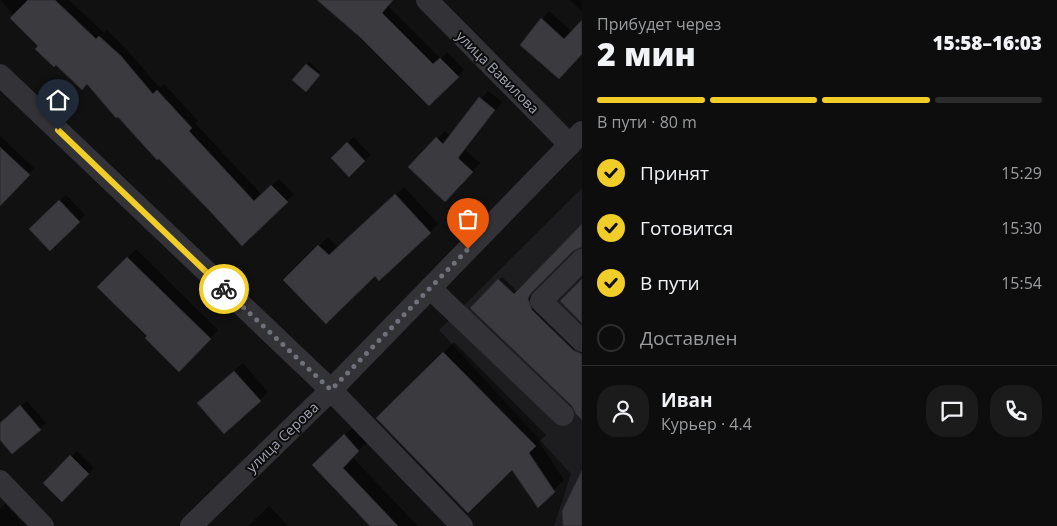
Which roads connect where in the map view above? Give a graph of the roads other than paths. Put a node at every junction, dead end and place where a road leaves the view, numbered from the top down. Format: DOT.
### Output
graph roads {
  1 [pos="427,0"];
  2 [pos="0,75"];
  3 [pos="576,138"];
  4 [pos="582,260"];
  5 [pos="430,288"];
  6 [pos="582,341"];
  7 [pos="331,390"];
  8 [pos="564,415"];
  9 [pos="0,481"];
  10 [pos="43,526"];
  11 [pos="191,526"];
  12 [pos="462,526"];
  1 -- 3 [label="street, улица Вавилова"];
  2 -- 7 [label="street"];
  3 -- 5 [label="street, улица Серова"];
  4 -- 6 [label="street"];
  5 -- 7 [label="street, улица Серова"];
  5 -- 8 [label="street"];
  7 -- 11 [label="street, улица Серова"];
  7 -- 12 [label="street"];
  9 -- 10 [label="street"];
}
